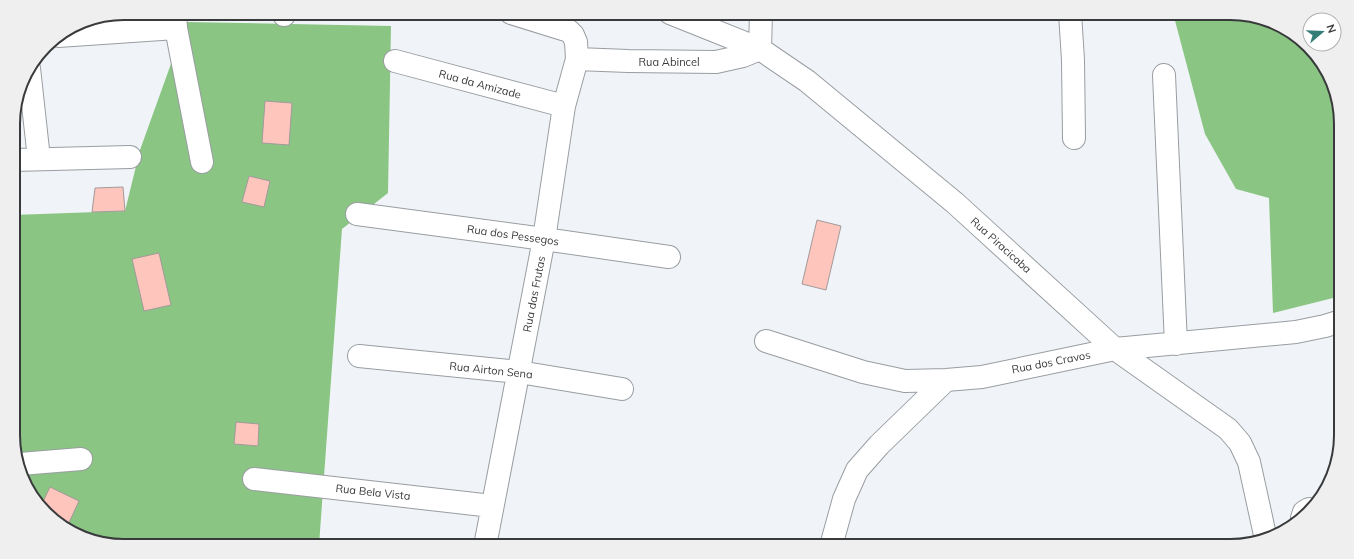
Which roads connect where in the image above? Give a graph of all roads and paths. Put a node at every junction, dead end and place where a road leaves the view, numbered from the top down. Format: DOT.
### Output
graph roads {
  1 [pos="176,20"];
  2 [pos="534,20"];
  3 [pos="688,20"];
  4 [pos="761,20"];
  5 [pos="1070,20"];
  6 [pos="72,34"];
  7 [pos="760,49"];
  8 [pos="576,51"];
  9 [pos="396,61"];
  10 [pos="1164,75"];
  11 [pos="30,79"];
  12 [pos="564,106"];
  13 [pos="1074,138"];
  14 [pos="130,157"];
  15 [pos="39,159"];
  16 [pos="20,160"];
  17 [pos="202,162"];
  18 [pos="357,214"];
  19 [pos="544,238"];
  20 [pos="669,257"];
  21 [pos="1334,323"];
  22 [pos="766,341"];
  23 [pos="1176,344"];
  24 [pos="1115,350"];
  25 [pos="359,356"];
  26 [pos="519,372"];
  27 [pos="946,380"];
  28 [pos="622,389"];
  29 [pos="81,459"];
  30 [pos="24,464"];
  31 [pos="254,479"];
  32 [pos="492,506"];
  33 [pos="1265,533"];
  34 [pos="486,539"];
  35 [pos="833,539"];
  1 -- 6 [label="street"];
  1 -- 17 [label="street"];
  2 -- 8 [label="street"];
  3 -- 7 [label="street, Rua Piracicaba"];
  4 -- 7 [label="street"];
  5 -- 13 [label="street"];
  7 -- 8 [label="street, Rua Abincel"];
  7 -- 24 [label="street, Rua Piracicaba"];
  8 -- 12 [label="street, Rua das Frutas"];
  9 -- 12 [label="street, Rua da Amizade"];
  10 -- 23 [label="street"];
  11 -- 15 [label="street"];
  12 -- 19 [label="street, Rua das Frutas"];
  14 -- 15 [label="street"];
  15 -- 16 [label="street"];
  18 -- 19 [label="street, Rua dos Pessegos"];
  19 -- 20 [label="street, Rua dos Pessegos"];
  19 -- 26 [label="street, Rua das Frutas"];
  21 -- 23 [label="street, Rua dos Cravos"];
  22 -- 27 [label="street, Rua dos Cravos"];
  23 -- 24 [label="street, Rua dos Cravos"];
  24 -- 27 [label="street, Rua dos Cravos"];
  24 -- 33 [label="street, Rua Piracicaba"];
  25 -- 26 [label="street, Rua Airton Sena"];
  26 -- 28 [label="street, Rua Airton Sena"];
  26 -- 32 [label="street, Rua das Frutas"];
  27 -- 35 [label="street"];
  29 -- 30 [label="street"];
  31 -- 32 [label="street, Rua Bela Vista"];
  32 -- 34 [label="street, Rua das Frutas"];
}
